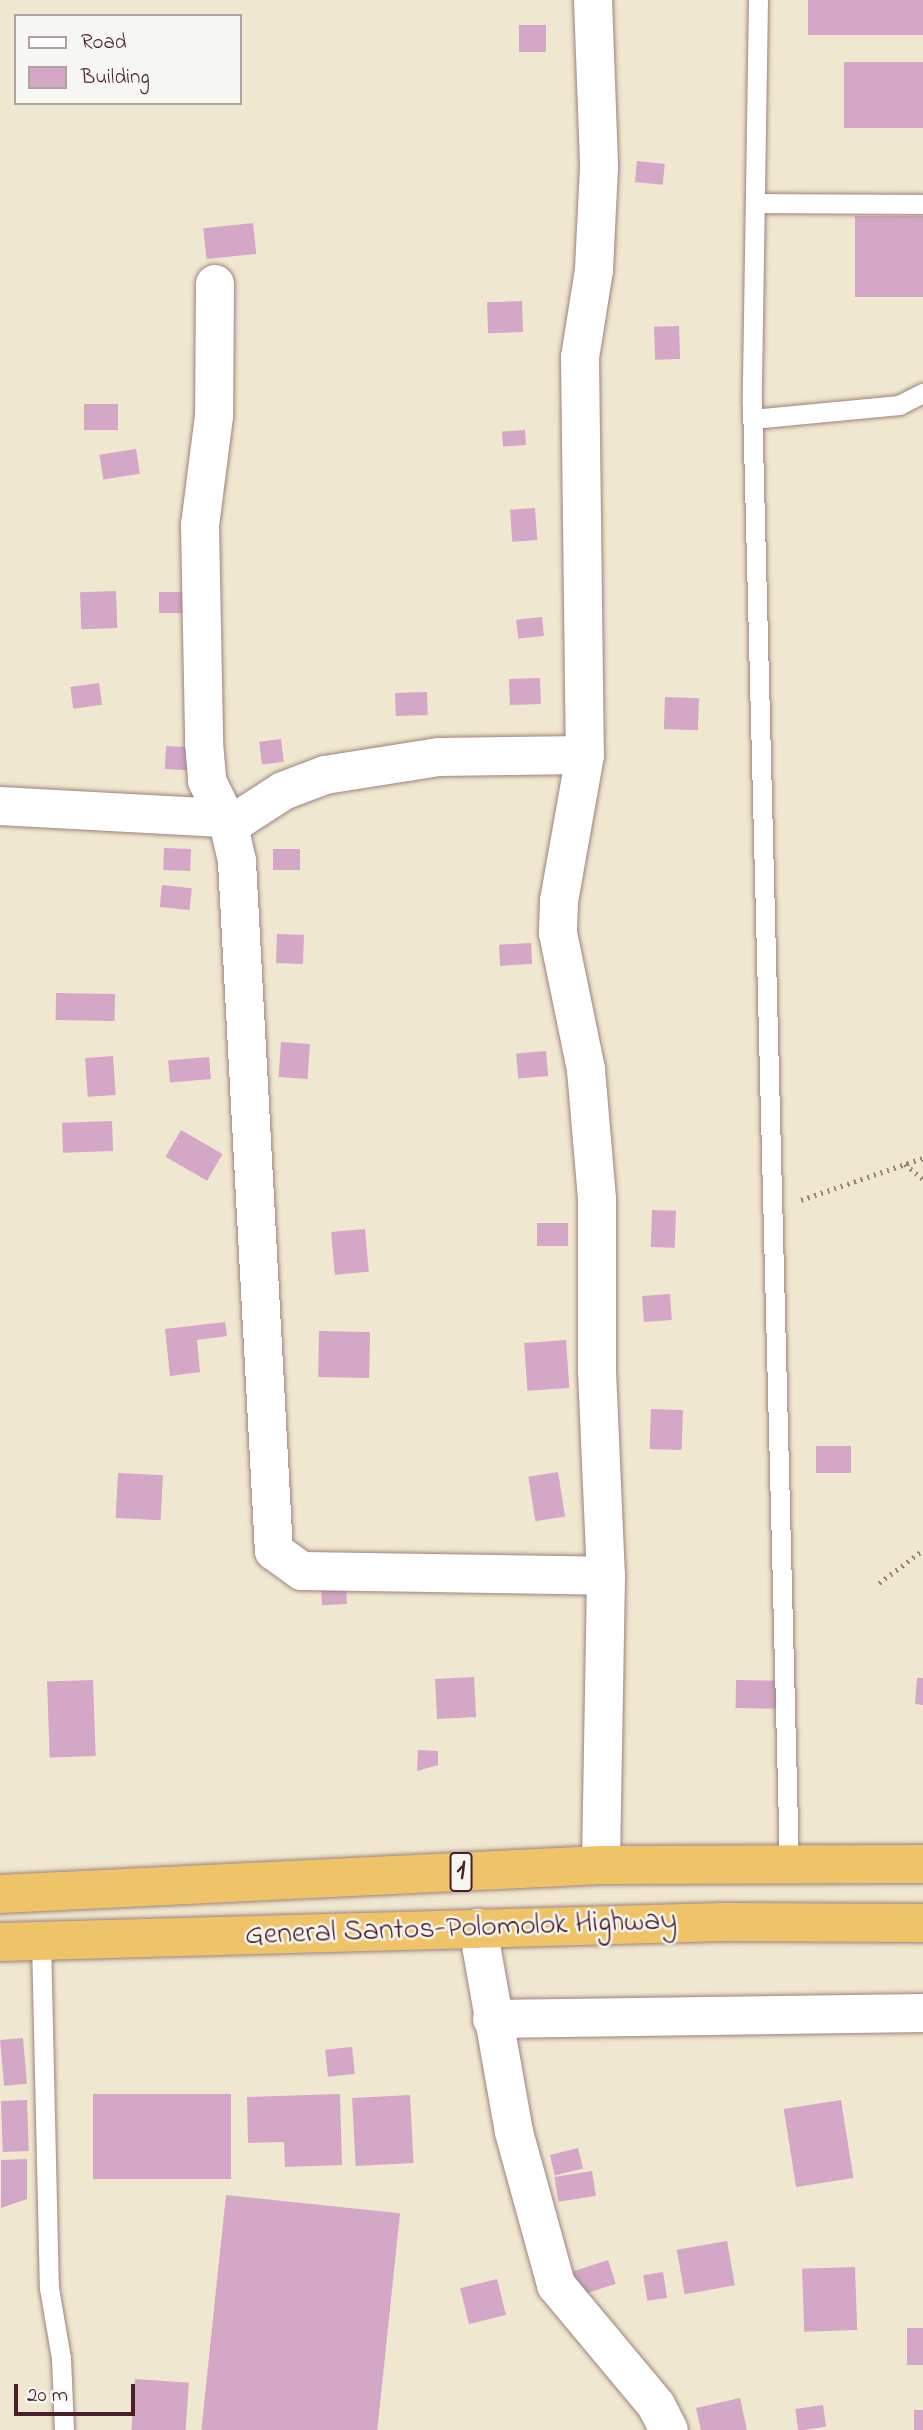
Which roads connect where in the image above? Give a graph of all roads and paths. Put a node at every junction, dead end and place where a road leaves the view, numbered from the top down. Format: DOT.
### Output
graph roads {
  1 [pos="593,0"];
  2 [pos="758,0"];
  3 [pos="755,203"];
  4 [pos="923,204"];
  5 [pos="215,284"];
  6 [pos="923,393"];
  7 [pos="752,419"];
  8 [pos="585,755"];
  9 [pos="0,806"];
  10 [pos="225,822"];
  11 [pos="923,1158"];
  12 [pos="904,1164"];
  13 [pos="923,1179"];
  14 [pos="774,1210"];
  15 [pos="923,1550"];
  16 [pos="606,1576"];
  17 [pos="879,1583"];
  18 [pos="923,1864"];
  19 [pos="601,1865"];
  20 [pos="789,1865"];
  21 [pos="0,1894"];
  22 [pos="923,1923"];
  23 [pos="478,1928"];
  24 [pos="41,1940"];
  25 [pos="0,1942"];
  26 [pos="923,2013"];
  27 [pos="492,2019"];
  28 [pos="64,2430"];
  29 [pos="669,2430"];
  1 -- 8 [label="street"];
  2 -- 3 [label="lane"];
  3 -- 4 [label="lane"];
  3 -- 7 [label="lane"];
  5 -- 10 [label="street"];
  6 -- 7 [label="lane"];
  7 -- 14 [label="lane"];
  8 -- 10 [label="street"];
  8 -- 16 [label="street"];
  9 -- 10 [label="street"];
  10 -- 16 [label="street"];
  11 -- 12 [label="path"];
  12 -- 13 [label="path"];
  12 -- 14 [label="path"];
  14 -- 20 [label="lane"];
  15 -- 17 [label="path"];
  16 -- 19 [label="street"];
  18 -- 20 [label="highway, 1"];
  19 -- 20 [label="highway, 1"];
  19 -- 21 [label="highway, 1"];
  22 -- 23 [label="highway, General Santos-Polomolok Highway / 1"];
  23 -- 24 [label="highway, General Santos-Polomolok Highway / 1"];
  23 -- 27 [label="street"];
  24 -- 25 [label="highway, General Santos-Polomolok Highway / 1"];
  24 -- 28 [label="lane"];
  26 -- 27 [label="street"];
  27 -- 29 [label="street"];
}
